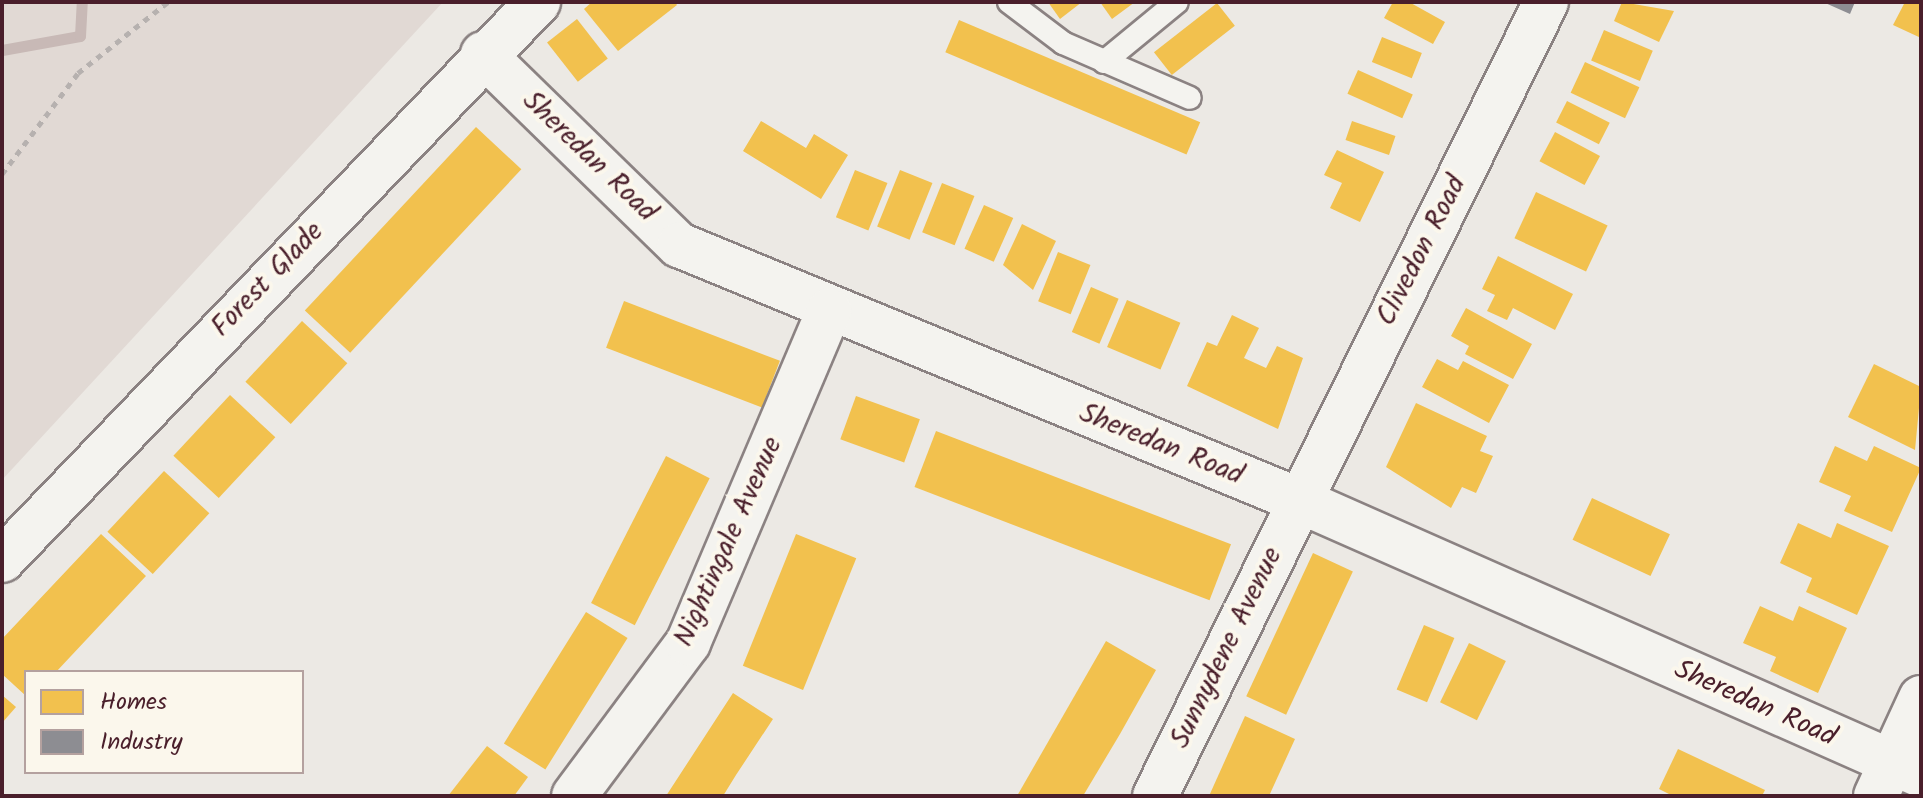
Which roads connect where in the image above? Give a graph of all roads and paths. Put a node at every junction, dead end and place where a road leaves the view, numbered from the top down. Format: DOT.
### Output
graph roads {
  1 [pos="168,2"];
  2 [pos="538,2"];
  3 [pos="1009,2"];
  4 [pos="1177,2"];
  5 [pos="1546,2"];
  6 [pos="483,54"];
  7 [pos="1104,62"];
  8 [pos="1190,98"];
  9 [pos="2,174"];
  10 [pos="829,311"];
  11 [pos="1298,500"];
  12 [pos="2,560"];
  13 [pos="1921,698"];
  14 [pos="1896,778"];
  15 [pos="574,796"];
  16 [pos="1155,796"];
  1 -- 9 [label="path"];
  2 -- 6 [label="street, Forest Glade"];
  3 -- 7 [label="lane"];
  4 -- 7 [label="lane"];
  5 -- 11 [label="street, Clivedon Road"];
  6 -- 10 [label="street, Sheredan Road"];
  6 -- 12 [label="street, Forest Glade"];
  7 -- 8 [label="lane"];
  10 -- 11 [label="street, Sheredan Road"];
  10 -- 15 [label="street, Nightingale Avenue"];
  11 -- 14 [label="street, Sheredan Road"];
  11 -- 16 [label="street, Sunnydene Avenue"];
  13 -- 14 [label="street"];
}
